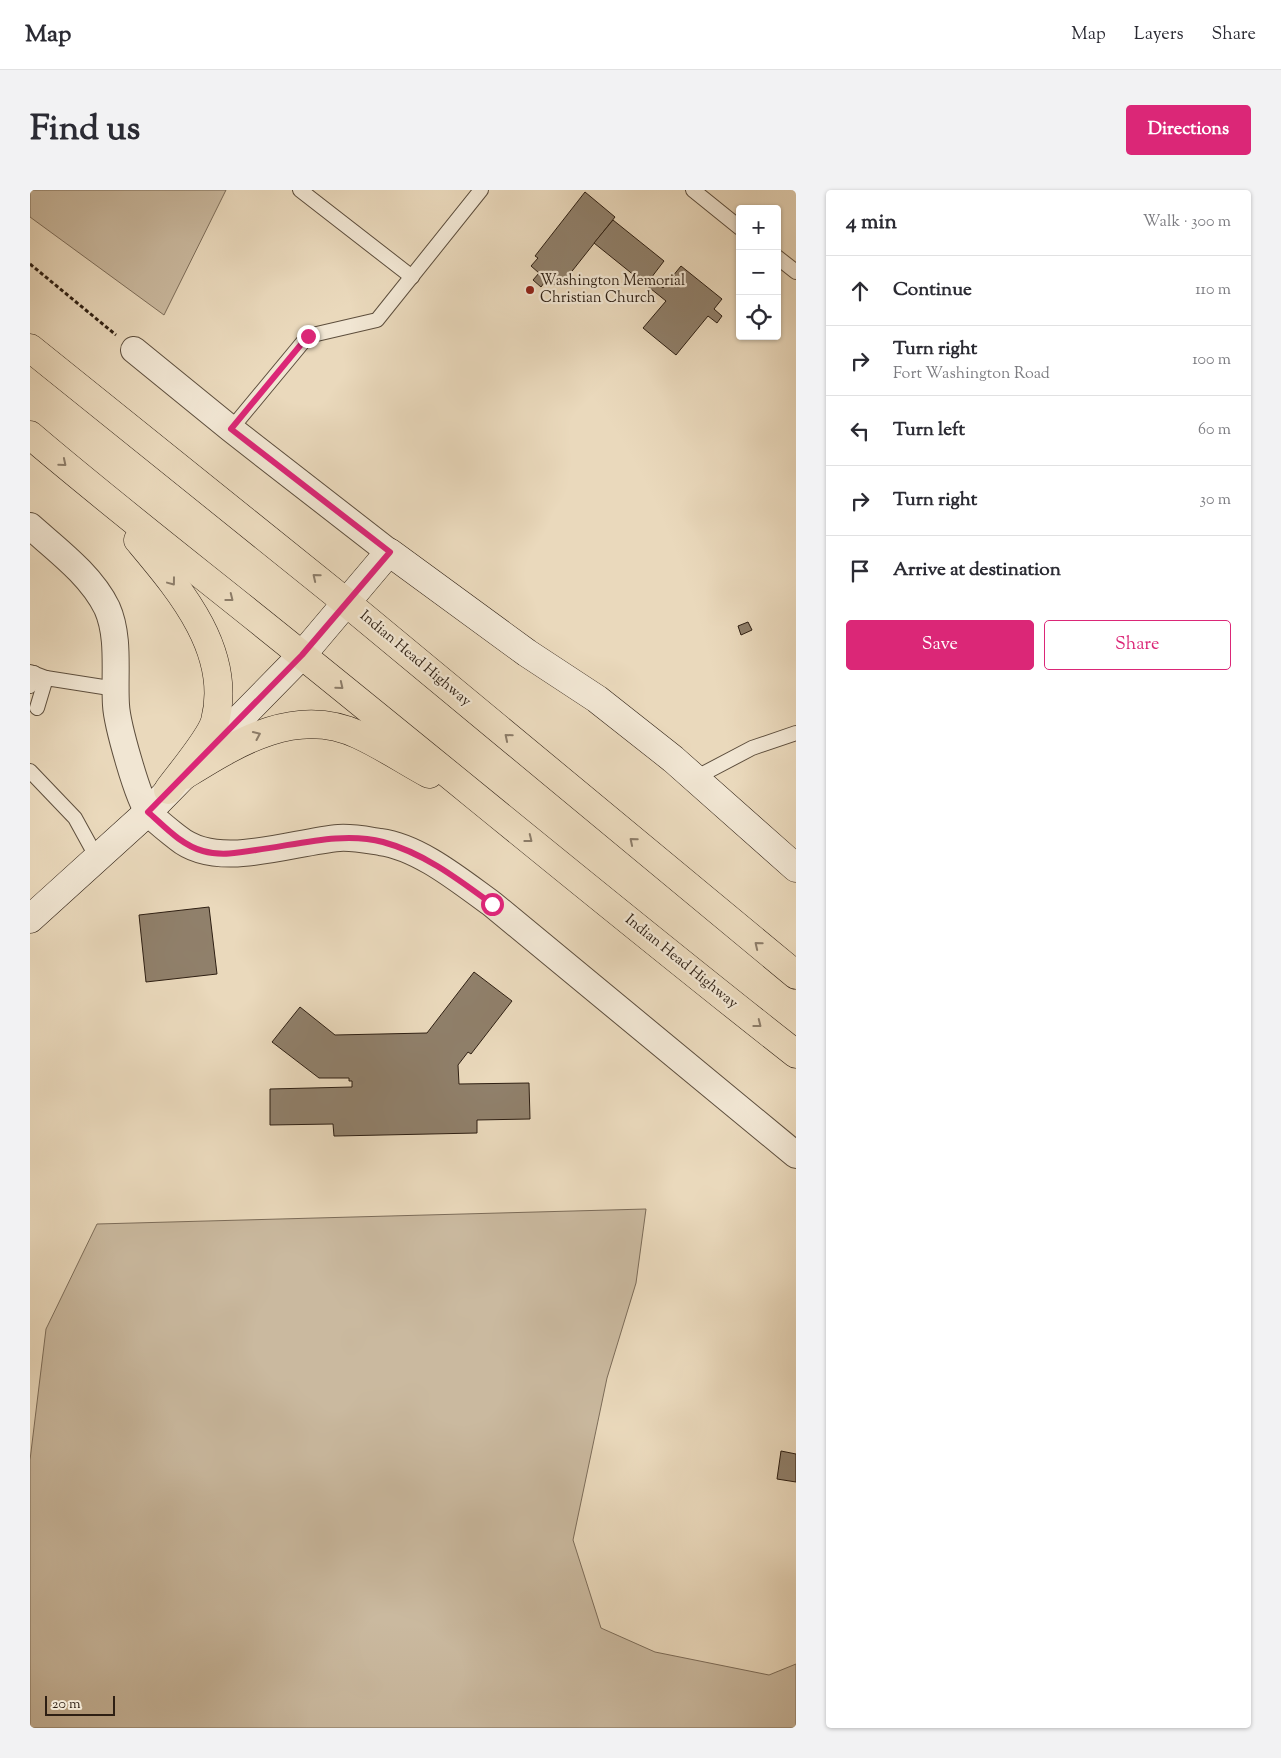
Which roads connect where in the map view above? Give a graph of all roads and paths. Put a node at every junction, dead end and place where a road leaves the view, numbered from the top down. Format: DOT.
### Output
graph roads {
  1 [pos="300,190"];
  2 [pos="481,190"];
  3 [pos="693,190"];
  4 [pos="736,225"];
  5 [pos="781,260"];
  6 [pos="30,264"];
  7 [pos="796,272"];
  8 [pos="412,277"];
  9 [pos="30,348"];
  10 [pos="134,350"];
  11 [pos="231,429"];
  12 [pos="30,435"];
  13 [pos="96,491"];
  14 [pos="30,526"];
  15 [pos="390,552"];
  16 [pos="347,603"];
  17 [pos="302,655"];
  18 [pos="35,677"];
  19 [pos="116,689"];
  20 [pos="37,708"];
  21 [pos="796,732"];
  22 [pos="30,771"];
  23 [pos="695,778"];
  24 [pos="176,783"];
  25 [pos="491,809"];
  26 [pos="148,812"];
  27 [pos="97,858"];
  28 [pos="796,868"];
  29 [pos="30,919"];
  30 [pos="796,975"];
  31 [pos="796,1054"];
  32 [pos="796,1155"];
  1 -- 8 [label="lane"];
  2 -- 8 [label="lane"];
  3 -- 4 [label="lane"];
  5 -- 7 [label="lane"];
  6 -- 10 [label="path"];
  8 -- 11 [label="lane"];
  16 -- 9 [label="highway, Indian Head Highway, one-way"];
  10 -- 11 [label="street"];
  11 -- 15 [label="street"];
  12 -- 13 [label="highway, Indian Head Highway, one-way"];
  13 -- 17 [label="highway, Indian Head Highway, one-way"];
  13 -- 24 [label="highway, one-way"];
  14 -- 19 [label="street"];
  15 -- 16 [label="street"];
  15 -- 23 [label="street"];
  16 -- 17 [label="street"];
  30 -- 16 [label="highway, Indian Head Highway, one-way"];
  17 -- 24 [label="street"];
  17 -- 25 [label="highway, Indian Head Highway, one-way"];
  18 -- 19 [label="lane"];
  18 -- 20 [label="lane"];
  19 -- 26 [label="street"];
  21 -- 23 [label="lane"];
  22 -- 27 [label="lane"];
  23 -- 28 [label="street"];
  24 -- 25 [label="highway, one-way"];
  24 -- 26 [label="street"];
  25 -- 31 [label="highway, Indian Head Highway, one-way"];
  26 -- 27 [label="street"];
  26 -- 32 [label="street"];
  27 -- 29 [label="street"];
}
